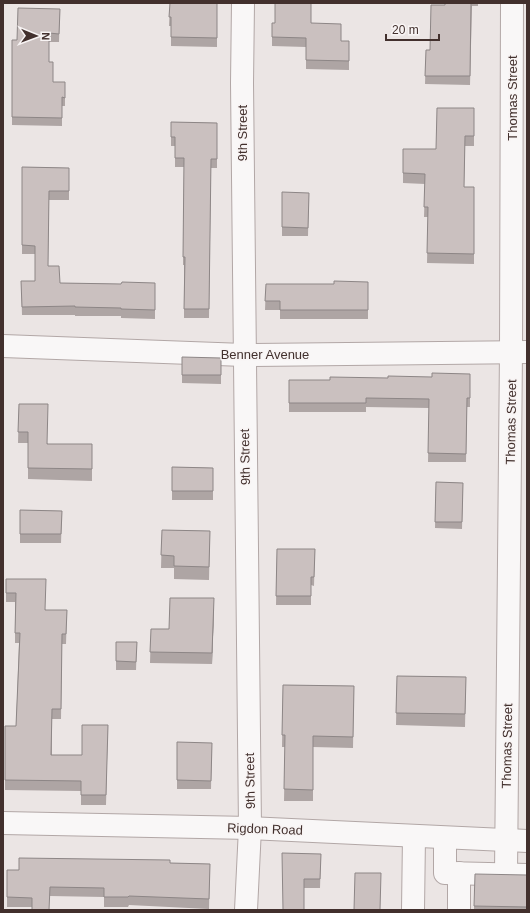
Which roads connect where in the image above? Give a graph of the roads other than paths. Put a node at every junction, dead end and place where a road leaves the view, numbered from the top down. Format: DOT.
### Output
graph roads {
  1 [pos="244,3"];
  2 [pos="512,3"];
  3 [pos="3,346"];
  4 [pos="519,352"];
  5 [pos="244,355"];
  6 [pos="3,823"];
  7 [pos="250,828"];
  8 [pos="414,836"];
  9 [pos="445,838"];
  10 [pos="506,841"];
  11 [pos="527,841"];
  12 [pos="414,872"];
  13 [pos="452,873"];
  14 [pos="506,874"];
  15 [pos="527,875"];
  16 [pos="246,910"];
  17 [pos="413,910"];
  18 [pos="458,910"];
  1 -- 5 [label="street, 9th Street"];
  2 -- 4 [label="street, Thomas Street"];
  3 -- 5 [label="street, Benner Avenue"];
  4 -- 5 [label="street, Benner Avenue"];
  4 -- 10 [label="street, Thomas Street"];
  5 -- 7 [label="street, 9th Street"];
  6 -- 7 [label="street, Rigdon Road"];
  7 -- 8 [label="street, Rigdon Road"];
  7 -- 16 [label="street, 9th Street"];
  8 -- 9 [label="street, Rigdon Road"];
  8 -- 12 [label="street"];
  9 -- 10 [label="street, Rigdon Road"];
  9 -- 13 [label="street"];
  10 -- 11 [label="street, Rigdon Road"];
  10 -- 14 [label="street, Thomas Street"];
  12 -- 13 [label="street"];
  12 -- 17 [label="street"];
  13 -- 14 [label="street"];
  13 -- 18 [label="street"];
  14 -- 15 [label="street"];
}
